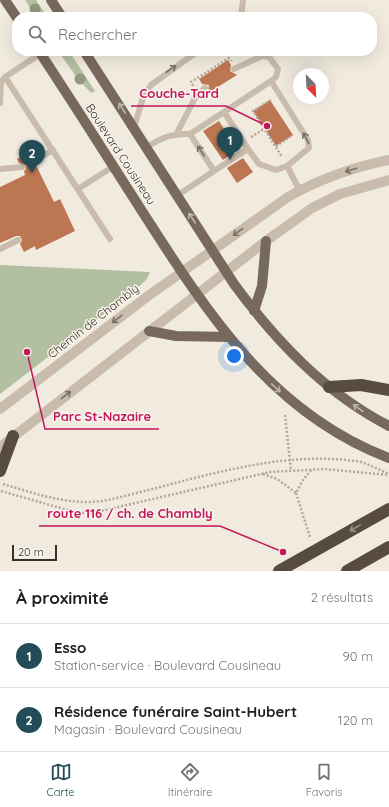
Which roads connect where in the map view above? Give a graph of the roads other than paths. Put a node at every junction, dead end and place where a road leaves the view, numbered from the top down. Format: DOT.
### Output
graph roads {
  1 [pos="5,0"];
  2 [pos="51,0"];
  3 [pos="243,0"];
  4 [pos="13,12"];
  5 [pos="59,12"];
  6 [pos="242,12"];
  7 [pos="34,56"];
  8 [pos="43,56"];
  9 [pos="87,56"];
  10 [pos="191,56"];
  11 [pos="234,67"];
  12 [pos="5,77"];
  13 [pos="271,81"];
  14 [pos="205,88"];
  15 [pos="0,102"];
  16 [pos="224,112"];
  17 [pos="134,127"];
  18 [pos="177,133"];
  19 [pos="190,134"];
  20 [pos="147,148"];
  21 [pos="248,149"];
  22 [pos="53,150"];
  23 [pos="389,160"];
  24 [pos="34,161"];
  25 [pos="114,166"];
  26 [pos="287,166"];
  27 [pos="22,167"];
  28 [pos="0,170"];
  29 [pos="214,171"];
  30 [pos="389,180"];
  31 [pos="78,189"];
  32 [pos="300,190"];
  33 [pos="178,196"];
  34 [pos="110,238"];
  35 [pos="18,240"];
  36 [pos="266,241"];
  37 [pos="0,249"];
  38 [pos="213,251"];
  39 [pos="181,272"];
  40 [pos="227,272"];
  41 [pos="198,295"];
  42 [pos="254,311"];
  43 [pos="149,332"];
  44 [pos="229,336"];
  45 [pos="328,387"];
  46 [pos="389,390"];
  47 [pos="0,409"];
  48 [pos="389,426"];
  49 [pos="13,436"];
  50 [pos="0,447"];
  51 [pos="389,458"];
  52 [pos="0,471"];
  53 [pos="389,509"];
  54 [pos="389,547"];
  55 [pos="279,571"];
  56 [pos="347,571"];
  1 -- 4 [label="main road"];
  2 -- 5 [label="main road"];
  3 -- 6 [label="lane"];
  7 -- 12 [label="lane"];
  8 -- 25 [label="main road, Boulevard Cousineau"];
  17 -- 9 [label="main road, Boulevard Cousineau, one-way"];
  17 -- 10 [label="lane, one-way"];
  11 -- 13 [label="lane"];
  12 -- 15 [label="lane"];
  12 -- 22 [label="lane"];
  13 -- 16 [label="lane"];
  26 -- 13 [label="lane, one-way"];
  14 -- 18 [label="lane"];
  16 -- 19 [label="lane"];
  16 -- 21 [label="lane"];
  17 -- 20 [label="main road, Boulevard Cousineau"];
  18 -- 19 [label="lane"];
  18 -- 20 [label="lane"];
  29 -- 19 [label="lane, one-way"];
  20 -- 33 [label="main road, Boulevard Cousineau"];
  21 -- 26 [label="lane"];
  21 -- 29 [label="lane"];
  22 -- 24 [label="lane"];
  22 -- 31 [label="lane"];
  23 -- 32 [label="street, Chemin de Chambly, one-way"];
  25 -- 31 [label="lane"];
  25 -- 39 [label="main road, Boulevard Cousineau"];
  26 -- 32 [label="lane"];
  27 -- 28 [label="lane"];
  29 -- 33 [label="lane"];
  30 -- 36 [label="street"];
  31 -- 34 [label="lane"];
  32 -- 38 [label="street, Chemin de Chambly, one-way"];
  38 -- 33 [label="main road, Boulevard Cousineau, one-way"];
  35 -- 37 [label="lane"];
  36 -- 40 [label="street"];
  36 -- 42 [label="main road"];
  38 -- 39 [label="street, Chemin de Chambly"];
  38 -- 40 [label="main road"];
  39 -- 41 [label="main road"];
  39 -- 47 [label="street, Chemin de Chambly, one-way"];
  40 -- 41 [label="street"];
  40 -- 42 [label="main road"];
  41 -- 43 [label="street"];
  41 -- 44 [label="main road"];
  42 -- 45 [label="main road"];
  43 -- 44 [label="main road"];
  49 -- 43 [label="street, one-way"];
  44 -- 51 [label="main road, one-way"];
  45 -- 46 [label="highway"];
  48 -- 45 [label="main road, one-way"];
  49 -- 50 [label="street"];
  49 -- 52 [label="highway"];
  53 -- 55 [label="highway, one-way"];
  54 -- 56 [label="highway"];
}
